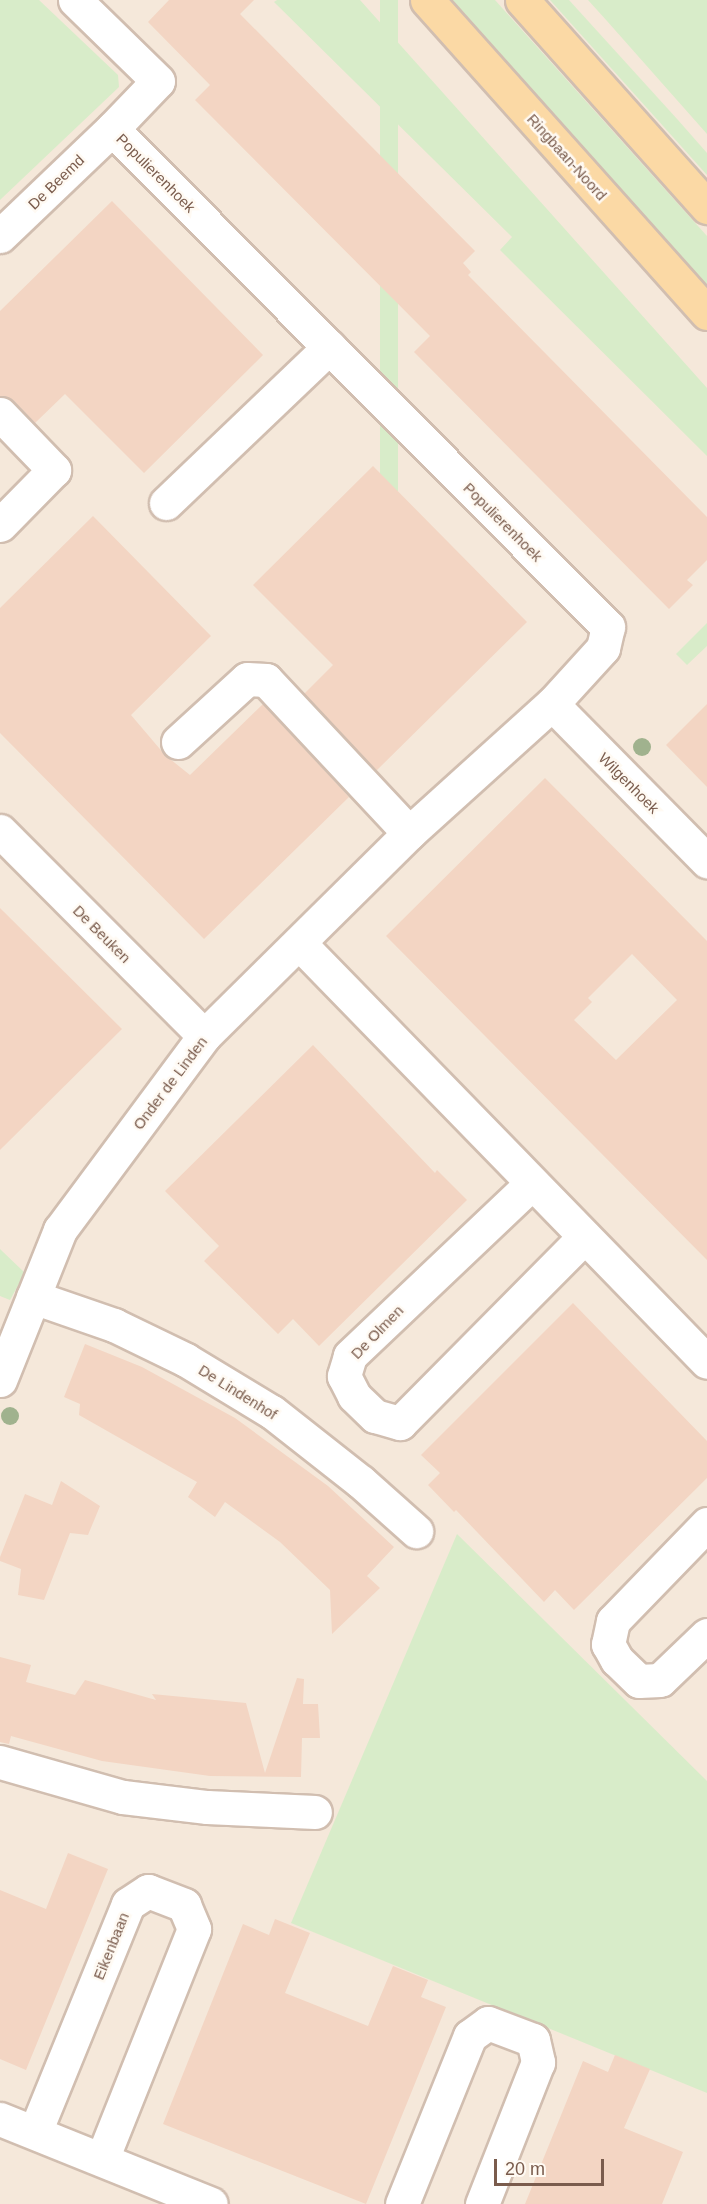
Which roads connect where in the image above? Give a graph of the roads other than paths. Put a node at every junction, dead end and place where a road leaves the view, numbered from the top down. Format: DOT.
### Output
graph roads {
  1 [pos="75,0"];
  2 [pos="427,0"];
  3 [pos="522,0"];
  4 [pos="112,129"];
  5 [pos="707,207"];
  6 [pos="0,236"];
  7 [pos="707,313"];
  8 [pos="329,347"];
  9 [pos="0,414"];
  10 [pos="166,503"];
  11 [pos="0,525"];
  12 [pos="552,704"];
  13 [pos="178,742"];
  14 [pos="0,831"];
  15 [pos="409,833"];
  16 [pos="707,861"];
  17 [pos="300,944"];
  18 [pos="204,1036"];
  19 [pos="531,1184"];
  20 [pos="584,1237"];
  21 [pos="33,1297"];
  22 [pos="707,1362"];
  23 [pos="0,1380"];
  24 [pos="707,1524"];
  25 [pos="416,1531"];
  26 [pos="707,1635"];
  27 [pos="0,1762"];
  28 [pos="315,1812"];
  29 [pos="0,2119"];
  30 [pos="34,2132"];
  31 [pos="102,2159"];
  32 [pos="211,2204"];
  33 [pos="402,2204"];
  34 [pos="482,2204"];
  1 -- 4 [label="street, Populierenhoek"];
  2 -- 7 [label="main road, Ringbaan-Noord"];
  3 -- 5 [label="main road"];
  4 -- 6 [label="street, De Beemd"];
  4 -- 8 [label="street, Populierenhoek"];
  8 -- 10 [label="street"];
  8 -- 12 [label="street, Populierenhoek"];
  9 -- 11 [label="street"];
  12 -- 15 [label="street, Onder de Linden"];
  12 -- 16 [label="street, Wilgenhoek"];
  13 -- 15 [label="street"];
  14 -- 18 [label="street, De Beuken"];
  15 -- 17 [label="street, Onder de Linden"];
  17 -- 18 [label="street, Onder de Linden"];
  17 -- 19 [label="street"];
  18 -- 21 [label="street, Onder de Linden"];
  19 -- 20 [label="street"];
  19 -- 20 [label="street, De Olmen"];
  20 -- 22 [label="street"];
  21 -- 23 [label="street, Onder de Linden"];
  21 -- 25 [label="street, De Lindenhof"];
  24 -- 26 [label="street"];
  27 -- 28 [label="street"];
  29 -- 30 [label="street"];
  30 -- 31 [label="street"];
  30 -- 31 [label="street, Eikenbaan"];
  31 -- 32 [label="street"];
  33 -- 34 [label="street"];
}
